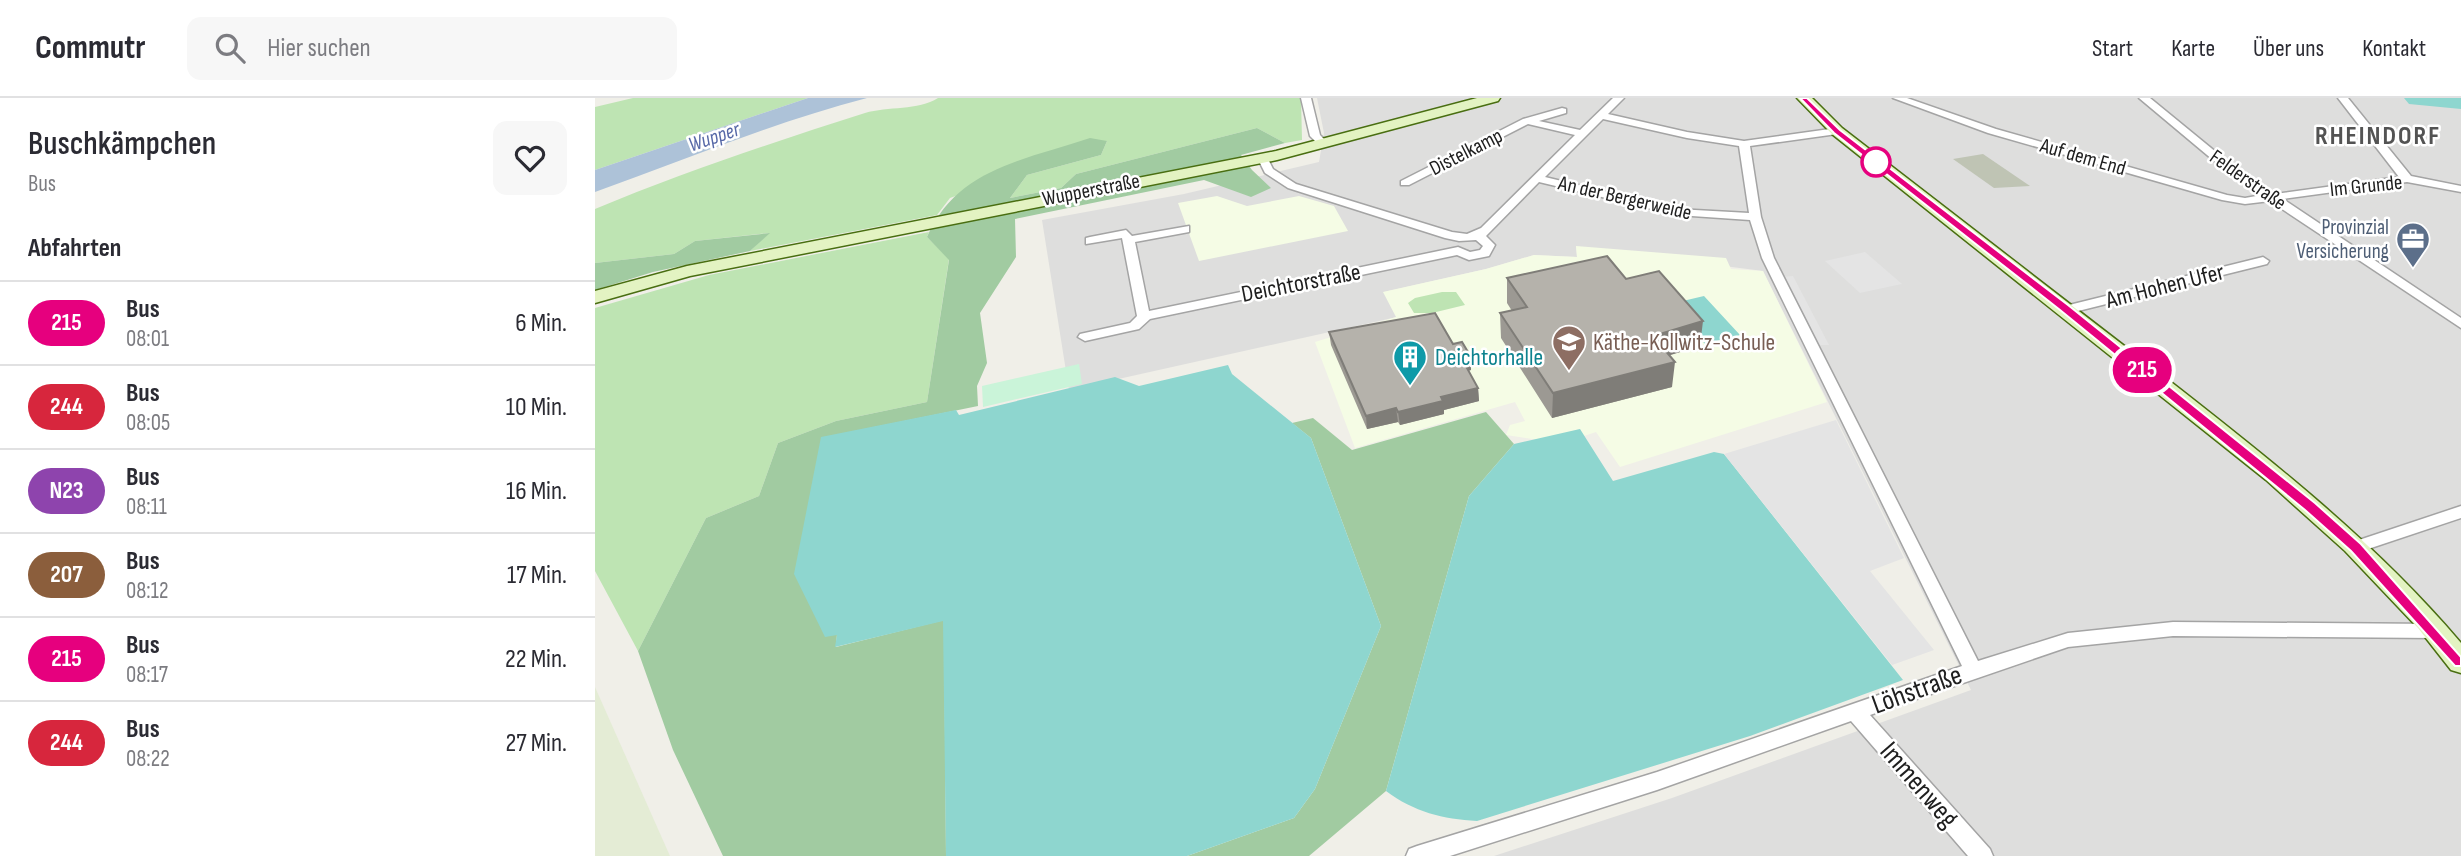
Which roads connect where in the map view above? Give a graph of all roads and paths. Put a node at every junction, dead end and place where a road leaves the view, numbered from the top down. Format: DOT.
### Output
graph roads {
  1 [pos="1306,98"];
  2 [pos="1493,98"];
  3 [pos="1619,98"];
  4 [pos="1808,98"];
  5 [pos="1898,98"];
  6 [pos="2144,98"];
  7 [pos="2343,98"];
  8 [pos="1562,111"];
  9 [pos="1601,116"];
  10 [pos="1527,121"];
  11 [pos="1837,131"];
  12 [pos="1582,134"];
  13 [pos="1322,142"];
  14 [pos="1744,144"];
  15 [pos="1262,157"];
  16 [pos="1537,178"];
  17 [pos="2407,179"];
  18 [pos="1405,183"];
  19 [pos="2461,189"];
  20 [pos="2271,197"];
  21 [pos="1755,217"];
  22 [pos="1185,229"];
  23 [pos="1128,240"];
  24 [pos="1090,241"];
  25 [pos="1467,241"];
  26 [pos="2263,261"];
  27 [pos="595,297"];
  28 [pos="2066,310"];
  29 [pos="1144,316"];
  30 [pos="2461,324"];
  31 [pos="1085,337"];
  32 [pos="2461,512"];
  33 [pos="2356,547"];
  34 [pos="2435,631"];
  35 [pos="2459,655"];
  36 [pos="1973,670"];
  37 [pos="1856,713"];
  38 [pos="1417,856"];
  39 [pos="1982,856"];
  1 -- 13 [label="street"];
  2 -- 13 [label="main road, Wupperstraße"];
  3 -- 9 [label="street"];
  4 -- 11 [label="main road"];
  5 -- 20 [label="street, Auf dem End"];
  6 -- 20 [label="street, Felderstraße"];
  7 -- 17 [label="street"];
  8 -- 10 [label="street, Distelkamp"];
  9 -- 12 [label="street"];
  9 -- 14 [label="street"];
  10 -- 12 [label="street, Distelkamp"];
  10 -- 18 [label="street, Distelkamp"];
  11 -- 14 [label="street"];
  11 -- 28 [label="main road"];
  12 -- 16 [label="street"];
  13 -- 15 [label="main road, Wupperstraße"];
  14 -- 21 [label="street"];
  15 -- 25 [label="street"];
  15 -- 27 [label="main road, Wupperstraße"];
  16 -- 21 [label="street, An der Bergerweide"];
  16 -- 25 [label="street"];
  17 -- 19 [label="street, Im Grunde"];
  17 -- 20 [label="street, Im Grunde"];
  20 -- 30 [label="street, Felderstraße"];
  21 -- 36 [label="street"];
  22 -- 23 [label="street"];
  23 -- 24 [label="street"];
  23 -- 29 [label="street"];
  25 -- 29 [label="street, Deichtorstraße"];
  26 -- 28 [label="street, Am Hohen Ufer"];
  28 -- 33 [label="main road"];
  29 -- 31 [label="street, Deichtorstraße"];
  32 -- 33 [label="street"];
  33 -- 34 [label="main road"];
  34 -- 35 [label="main road"];
  34 -- 36 [label="street, Löhstraße"];
  36 -- 37 [label="street, Löhstraße"];
  37 -- 38 [label="street, Löhstraße"];
  37 -- 39 [label="street, Immenweg"];
}
